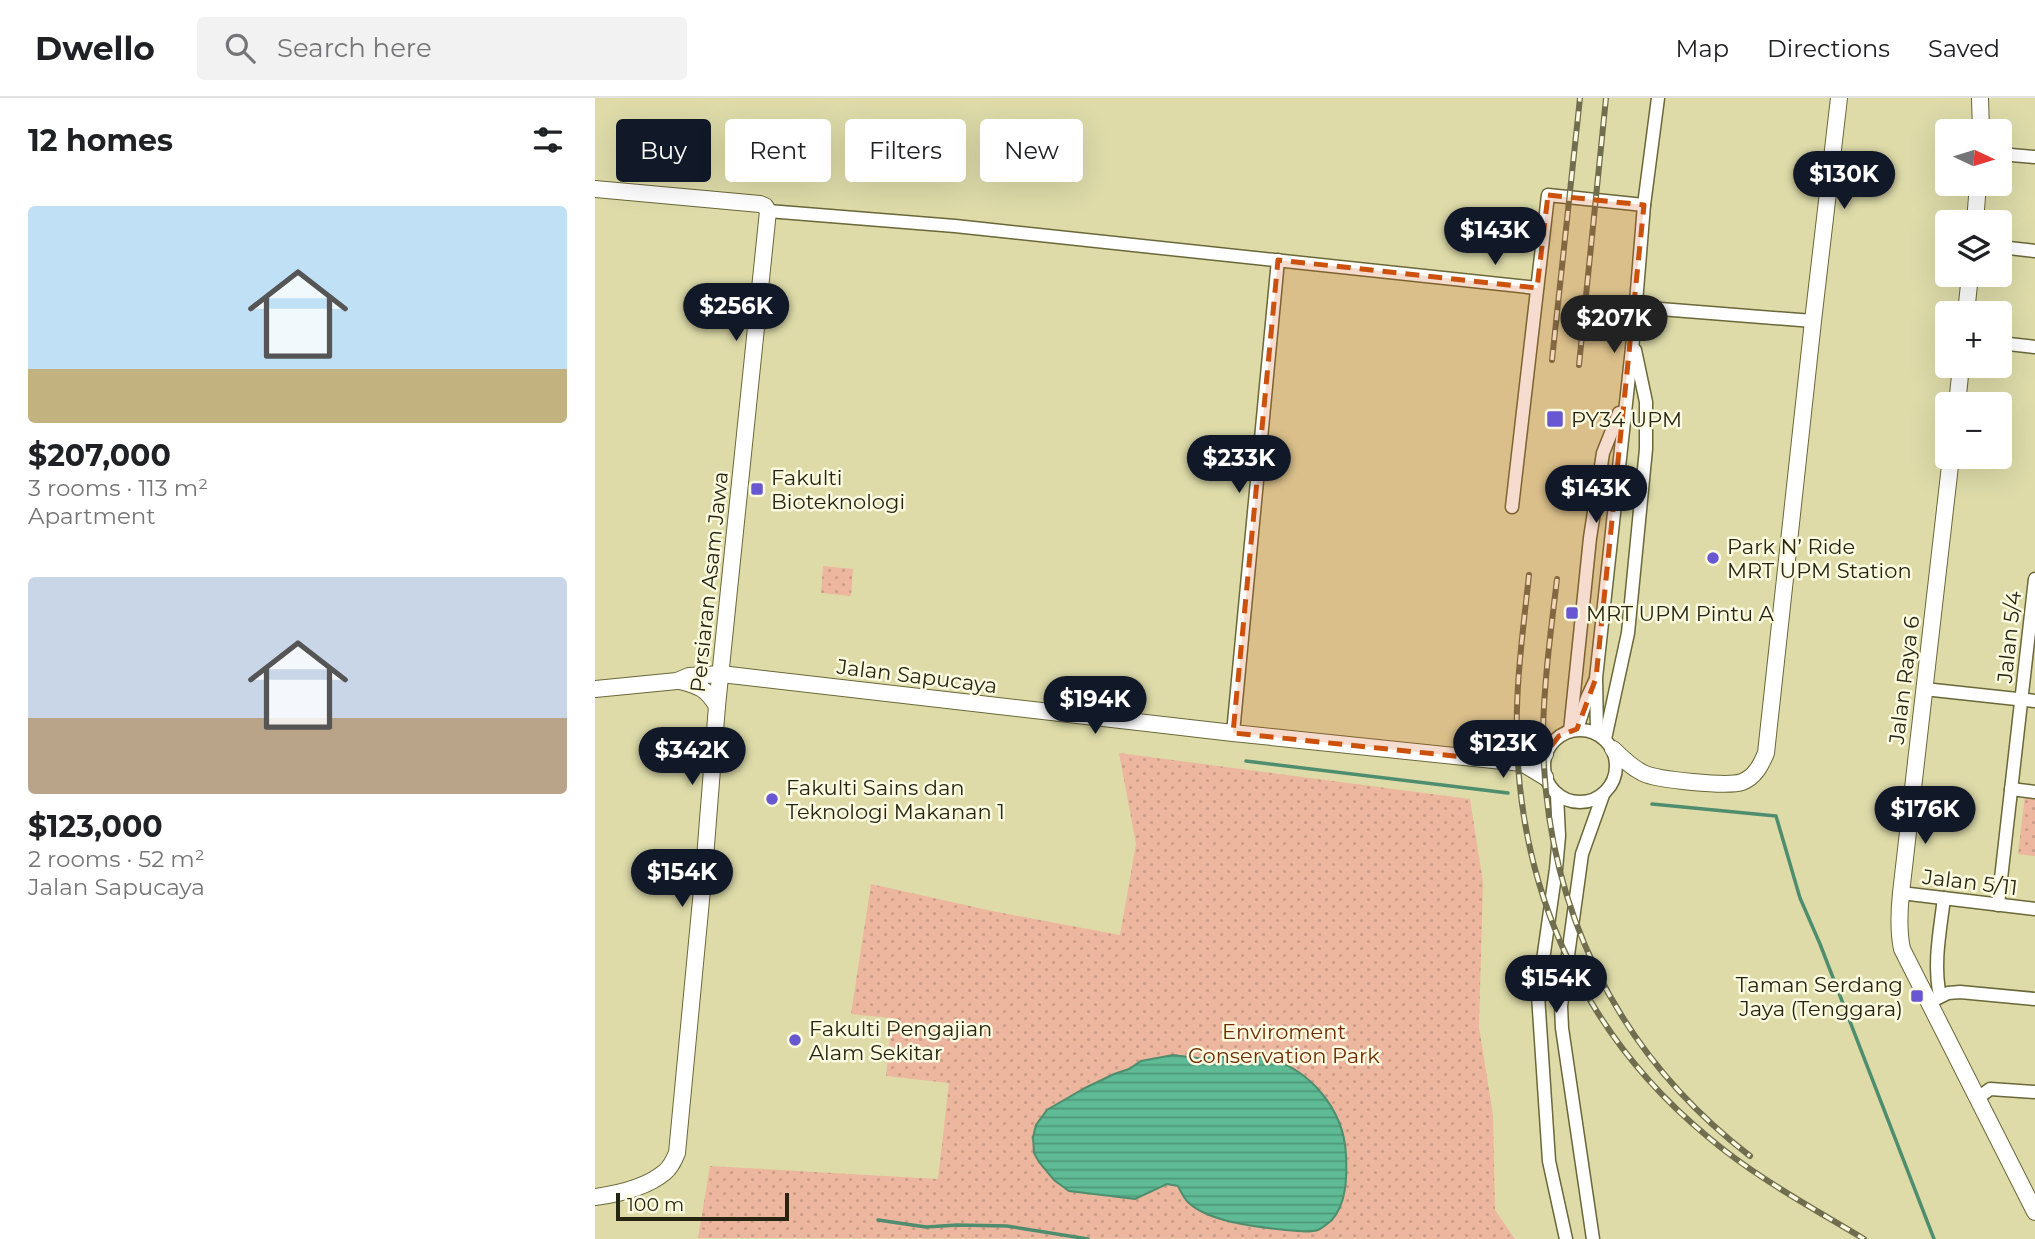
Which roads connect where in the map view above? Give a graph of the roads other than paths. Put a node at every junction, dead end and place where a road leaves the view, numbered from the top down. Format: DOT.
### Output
graph roads {
  1 [pos="1658,98"];
  2 [pos="1839,98"];
  3 [pos="1980,98"];
  4 [pos="1981,119"];
  5 [pos="2013,155"];
  6 [pos="2035,157"];
  7 [pos="595,189"];
  8 [pos="1644,205"];
  9 [pos="768,211"];
  10 [pos="2012,248"];
  11 [pos="2035,251"];
  12 [pos="1278,260"];
  13 [pos="1537,288"];
  14 [pos="1636,307"];
  15 [pos="1813,321"];
  16 [pos="1633,339"];
  17 [pos="2012,344"];
  18 [pos="2035,347"];
  19 [pos="1628,375"];
  20 [pos="1950,469"];
  21 [pos="1512,507"];
  22 [pos="2035,579"];
  23 [pos="2033,607"];
  24 [pos="720,674"];
  25 [pos="1597,678"];
  26 [pos="677,681"];
  27 [pos="595,689"];
  28 [pos="1924,689"];
  29 [pos="2021,699"];
  30 [pos="2035,701"];
  31 [pos="717,706"];
  32 [pos="1574,730"];
  33 [pos="1233,733"];
  34 [pos="1605,741"];
  35 [pos="1545,754"];
  36 [pos="1523,763"];
  37 [pos="1545,777"];
  38 [pos="2011,789"];
  39 [pos="2035,792"];
  40 [pos="1557,795"];
  41 [pos="1602,795"];
  42 [pos="1901,894"];
  43 [pos="1944,898"];
  44 [pos="1998,905"];
  45 [pos="2035,909"];
  46 [pos="1935,999"];
  47 [pos="2035,999"];
  48 [pos="2035,1092"];
  49 [pos="1978,1098"];
  50 [pos="2030,1189"];
  51 [pos="595,1197"];
  52 [pos="2035,1212"];
  53 [pos="1566,1239"];
  54 [pos="1593,1239"];
  1 -- 8 [label="street"];
  2 -- 15 [label="street"];
  3 -- 4 [label="street"];
  5 -- 6 [label="street"];
  7 -- 9 [label="street"];
  8 -- 13 [label="street"];
  8 -- 14 [label="street"];
  9 -- 12 [label="street"];
  9 -- 24 [label="street, Persiaran Asam Jawa"];
  10 -- 11 [label="street"];
  12 -- 13 [label="street"];
  12 -- 33 [label="street"];
  13 -- 21 [label="street"];
  14 -- 15 [label="street"];
  14 -- 16 [label="street"];
  15 -- 34 [label="street"];
  16 -- 19 [label="street"];
  16 -- 34 [label="street"];
  17 -- 18 [label="street"];
  19 -- 25 [label="street"];
  19 -- 32 [label="street"];
  20 -- 28 [label="street, Jalan Raya 6"];
  22 -- 23 [label="street, Jalan 5/4"];
  23 -- 29 [label="street, Jalan 5/4"];
  24 -- 26 [label="street, Jalan Sapucaya"];
  24 -- 31 [label="street, Persiaran Asam Jawa"];
  24 -- 33 [label="street, Jalan Sapucaya"];
  25 -- 32 [label="street"];
  25 -- 34 [label="street"];
  26 -- 27 [label="street, Jalan Sapucaya"];
  26 -- 31 [label="street"];
  28 -- 29 [label="street"];
  28 -- 42 [label="street, Jalan Raya 6"];
  29 -- 30 [label="street"];
  29 -- 38 [label="street, Jalan 5/4"];
  31 -- 51 [label="street, Persiaran Asam Jawa"];
  32 -- 34 [label="street"];
  32 -- 35 [label="street"];
  33 -- 36 [label="street, Jalan Sapucaya"];
  34 -- 41 [label="street"];
  35 -- 36 [label="street"];
  35 -- 37 [label="street"];
  36 -- 37 [label="street"];
  37 -- 40 [label="street"];
  38 -- 39 [label="street"];
  38 -- 44 [label="street, Jalan 5/4"];
  40 -- 41 [label="street"];
  40 -- 53 [label="street"];
  41 -- 54 [label="street"];
  42 -- 43 [label="street, Jalan 5/11"];
  42 -- 46 [label="street, Jalan Raya 6"];
  43 -- 44 [label="street, Jalan 5/11"];
  43 -- 46 [label="street"];
  44 -- 45 [label="street, Jalan 5/11"];
  46 -- 47 [label="street"];
  46 -- 49 [label="street, Jalan Raya 6"];
  48 -- 49 [label="street"];
  49 -- 50 [label="street, Jalan Raya 6"];
  50 -- 52 [label="street, Jalan Raya 6"];
}
